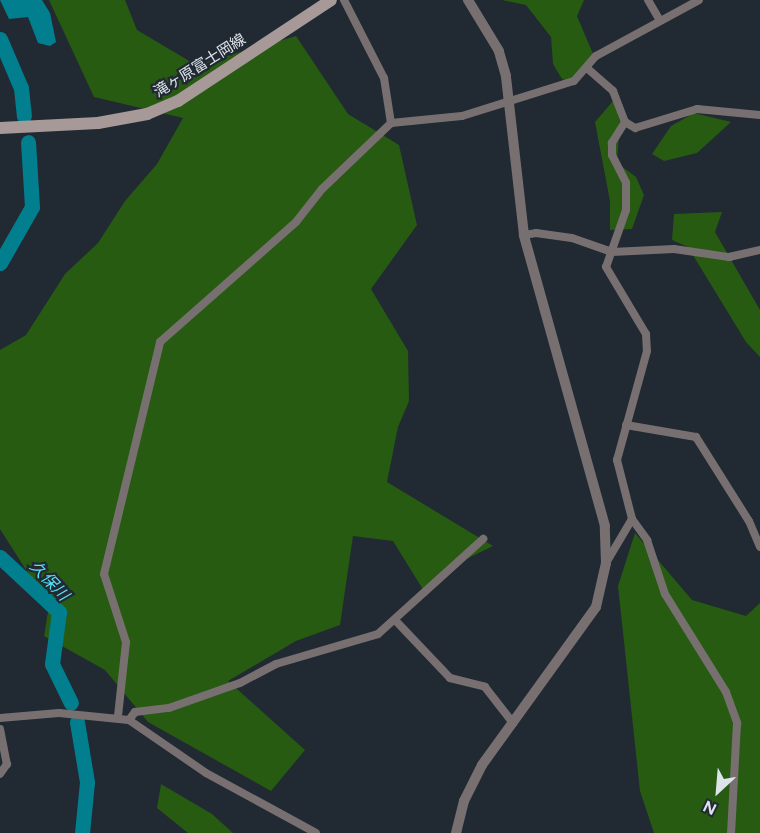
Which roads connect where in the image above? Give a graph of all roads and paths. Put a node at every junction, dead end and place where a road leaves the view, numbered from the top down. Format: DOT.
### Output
graph roads {
  1 [pos="331,0"];
  2 [pos="344,0"];
  3 [pos="468,0"];
  4 [pos="648,0"];
  5 [pos="699,0"];
  6 [pos="659,19"];
  7 [pos="588,69"];
  8 [pos="508,103"];
  9 [pos="760,114"];
  10 [pos="625,122"];
  11 [pos="391,123"];
  12 [pos="0,128"];
  13 [pos="524,235"];
  14 [pos="760,250"];
  15 [pos="612,252"];
  16 [pos="626,425"];
  17 [pos="632,519"];
  18 [pos="483,539"];
  19 [pos="760,547"];
  20 [pos="606,563"];
  21 [pos="395,620"];
  22 [pos="118,716"];
  23 [pos="0,718"];
  24 [pos="129,720"];
  25 [pos="513,723"];
  26 [pos="0,729"];
  27 [pos="0,774"];
  28 [pos="316,833"];
  29 [pos="456,833"];
  30 [pos="731,833"];
  1 -- 12 [label="main road, 滝ヶ原富士岡線"];
  2 -- 11 [label="street"];
  3 -- 8 [label="street"];
  4 -- 6 [label="street"];
  5 -- 6 [label="street"];
  6 -- 7 [label="street"];
  7 -- 8 [label="street"];
  7 -- 10 [label="street"];
  8 -- 11 [label="street"];
  8 -- 13 [label="street"];
  9 -- 10 [label="street"];
  10 -- 15 [label="street"];
  11 -- 22 [label="street"];
  13 -- 15 [label="street"];
  13 -- 20 [label="street"];
  14 -- 15 [label="street"];
  15 -- 16 [label="street"];
  16 -- 17 [label="street"];
  16 -- 19 [label="street"];
  17 -- 20 [label="street"];
  17 -- 30 [label="street"];
  18 -- 21 [label="street"];
  20 -- 25 [label="street"];
  21 -- 24 [label="street"];
  21 -- 25 [label="street"];
  22 -- 23 [label="street"];
  22 -- 24 [label="street"];
  24 -- 28 [label="street"];
  25 -- 29 [label="street"];
  26 -- 27 [label="street"];
}
